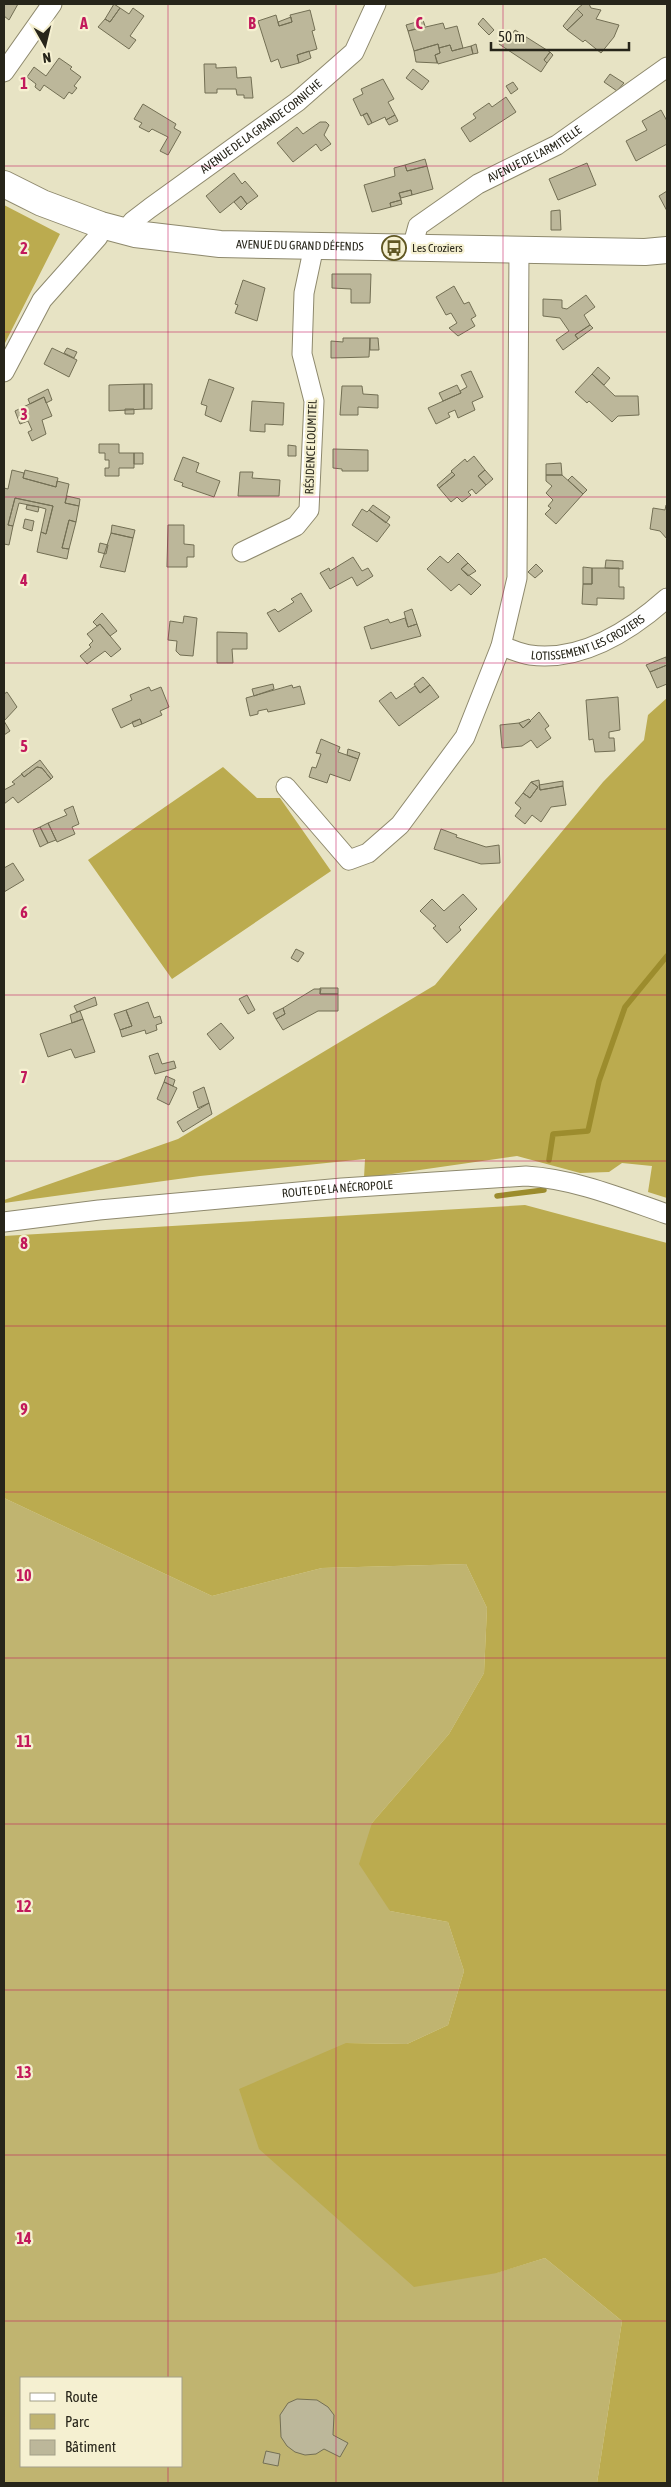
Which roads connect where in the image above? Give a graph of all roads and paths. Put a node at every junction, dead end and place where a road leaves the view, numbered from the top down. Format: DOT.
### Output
graph roads {
  1 [pos="52,4"];
  2 [pos="376,4"];
  3 [pos="667,67"];
  4 [pos="4,72"];
  5 [pos="4,184"];
  6 [pos="113,228"];
  7 [pos="314,246"];
  8 [pos="412,248"];
  9 [pos="519,250"];
  10 [pos="667,250"];
  11 [pos="4,372"];
  12 [pos="242,552"];
  13 [pos="667,598"];
  14 [pos="501,646"];
  15 [pos="286,787"];
  16 [pos="667,1214"];
  17 [pos="4,1222"];
  1 -- 4 [label="street"];
  2 -- 6 [label="street, AVENUE DE LA GRANDE CORNICHE"];
  3 -- 8 [label="street, AVENUE DE L'ARMITELLE"];
  5 -- 6 [label="street, AVENUE DU GRAND DÉFENDS"];
  6 -- 7 [label="street, AVENUE DU GRAND DÉFENDS"];
  6 -- 11 [label="street, AVENUE DE LA GRANDE CORNICHE"];
  7 -- 8 [label="street, AVENUE DU GRAND DÉFENDS"];
  7 -- 12 [label="street, RÉSIDENCE LOUMITEL"];
  8 -- 9 [label="street, AVENUE DU GRAND DÉFENDS"];
  9 -- 10 [label="street, AVENUE DU GRAND DÉFENDS"];
  9 -- 14 [label="street"];
  13 -- 14 [label="street, LOTISSEMENT LES CROZIERS"];
  14 -- 15 [label="street"];
  16 -- 17 [label="street, ROUTE DE LA NÉCROPOLE"];
}
